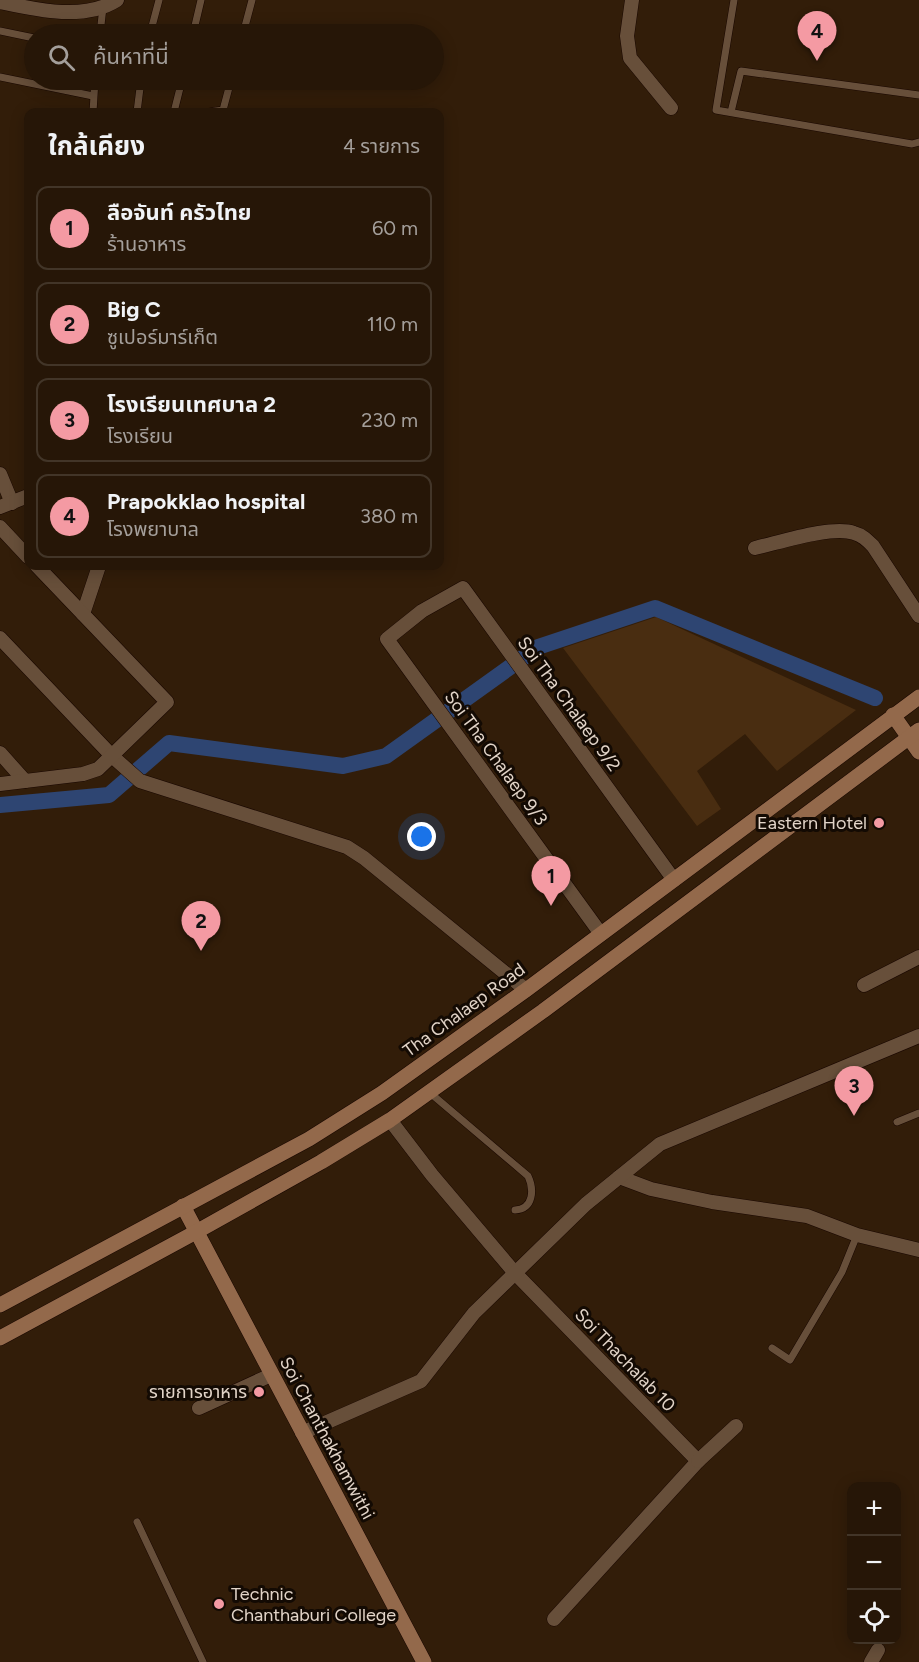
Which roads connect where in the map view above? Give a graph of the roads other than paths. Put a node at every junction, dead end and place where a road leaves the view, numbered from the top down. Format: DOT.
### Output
graph roads {
  1 [pos="117,0"];
  2 [pos="159,0"];
  3 [pos="201,0"];
  4 [pos="252,0"];
  5 [pos="632,0"];
  6 [pos="734,0"];
  7 [pos="0,2"];
  8 [pos="103,6"];
  9 [pos="101,24"];
  10 [pos="153,24"];
  11 [pos="195,24"];
  12 [pos="246,24"];
  13 [pos="0,31"];
  14 [pos="24,36"];
  15 [pos="0,77"];
  16 [pos="24,82"];
  17 [pos="64,90"];
  18 [pos="94,90"];
  19 [pos="140,90"];
  20 [pos="180,90"];
  21 [pos="228,90"];
  22 [pos="919,95"];
  23 [pos="93,96"];
  24 [pos="93,108"];
  25 [pos="138,108"];
  26 [pos="175,108"];
  27 [pos="224,108"];
  28 [pos="671,108"];
  29 [pos="731,112"];
  30 [pos="919,142"];
  31 [pos="0,474"];
  32 [pos="24,498"];
  33 [pos="6,505"];
  34 [pos="0,527"];
  35 [pos="755,548"];
  36 [pos="24,553"];
  37 [pos="41,570"];
  38 [pos="98,570"];
  39 [pos="422,611"];
  40 [pos="82,614"];
  41 [pos="919,615"];
  42 [pos="0,638"];
  43 [pos="919,697"];
  44 [pos="893,715"];
  45 [pos="914,734"];
  46 [pos="919,752"];
  47 [pos="0,753"];
  48 [pos="112,756"];
  49 [pos="25,781"];
  50 [pos="0,784"];
  51 [pos="674,880"];
  52 [pos="601,934"];
  53 [pos="919,957"];
  54 [pos="864,985"];
  55 [pos="526,990"];
  56 [pos="543,1011"];
  57 [pos="919,1036"];
  58 [pos="429,1092"];
  59 [pos="919,1113"];
  60 [pos="390,1120"];
  61 [pos="897,1122"];
  62 [pos="619,1177"];
  63 [pos="183,1206"];
  64 [pos="515,1210"];
  65 [pos="196,1232"];
  66 [pos="857,1234"];
  67 [pos="919,1250"];
  68 [pos="515,1273"];
  69 [pos="0,1305"];
  70 [pos="0,1338"];
  71 [pos="772,1348"];
  72 [pos="271,1375"];
  73 [pos="199,1408"];
  74 [pos="736,1426"];
  75 [pos="302,1433"];
  76 [pos="698,1461"];
  77 [pos="137,1522"];
  78 [pos="555,1619"];
  79 [pos="878,1650"];
  80 [pos="203,1662"];
  81 [pos="424,1662"];
  82 [pos="871,1662"];
  1 -- 8 [label="street"];
  2 -- 10 [label="lane"];
  3 -- 11 [label="lane"];
  4 -- 12 [label="lane"];
  5 -- 28 [label="street"];
  6 -- 29 [label="lane"];
  7 -- 8 [label="street"];
  8 -- 9 [label="lane"];
  13 -- 14 [label="lane"];
  15 -- 16 [label="lane"];
  17 -- 23 [label="lane"];
  18 -- 23 [label="lane"];
  19 -- 25 [label="lane"];
  20 -- 26 [label="lane"];
  21 -- 27 [label="lane"];
  22 -- 29 [label="lane"];
  23 -- 24 [label="lane"];
  29 -- 30 [label="lane"];
  31 -- 33 [label="street"];
  32 -- 33 [label="street"];
  34 -- 36 [label="street"];
  35 -- 41 [label="street"];
  37 -- 40 [label="street"];
  38 -- 40 [label="street"];
  39 -- 51 [label="street, Soi Tha Chalaep 9/2"];
  39 -- 52 [label="street, Soi Tha Chalaep 9/3"];
  40 -- 48 [label="street"];
  42 -- 48 [label="street"];
  43 -- 44 [label="main road, Tha Chalaep Road"];
  44 -- 45 [label="main road"];
  44 -- 51 [label="main road, Tha Chalaep Road"];
  45 -- 46 [label="main road"];
  45 -- 56 [label="main road"];
  47 -- 49 [label="street"];
  48 -- 49 [label="street"];
  48 -- 55 [label="street"];
  49 -- 50 [label="street"];
  51 -- 52 [label="main road, Tha Chalaep Road"];
  52 -- 55 [label="main road, Tha Chalaep Road"];
  53 -- 54 [label="street"];
  55 -- 56 [label="main road"];
  55 -- 63 [label="main road, Tha Chalaep Road"];
  56 -- 58 [label="main road"];
  57 -- 62 [label="street"];
  58 -- 60 [label="main road"];
  58 -- 64 [label="lane"];
  59 -- 61 [label="lane"];
  60 -- 65 [label="main road"];
  60 -- 68 [label="street, Soi Thachalab 10"];
  62 -- 66 [label="street"];
  62 -- 68 [label="street"];
  63 -- 65 [label="main road, Soi Chanthakhamwithi"];
  63 -- 69 [label="main road, Tha Chalaep Road"];
  65 -- 70 [label="main road"];
  65 -- 72 [label="main road, Soi Chanthakhamwithi"];
  66 -- 67 [label="street"];
  66 -- 71 [label="lane"];
  68 -- 75 [label="street"];
  68 -- 76 [label="street, Soi Thachalab 10"];
  72 -- 73 [label="street"];
  72 -- 75 [label="main road, Soi Chanthakhamwithi"];
  74 -- 76 [label="street"];
  75 -- 81 [label="main road, Soi Chanthakhamwithi"];
  76 -- 78 [label="street"];
  77 -- 80 [label="lane"];
  79 -- 82 [label="street"];
}
